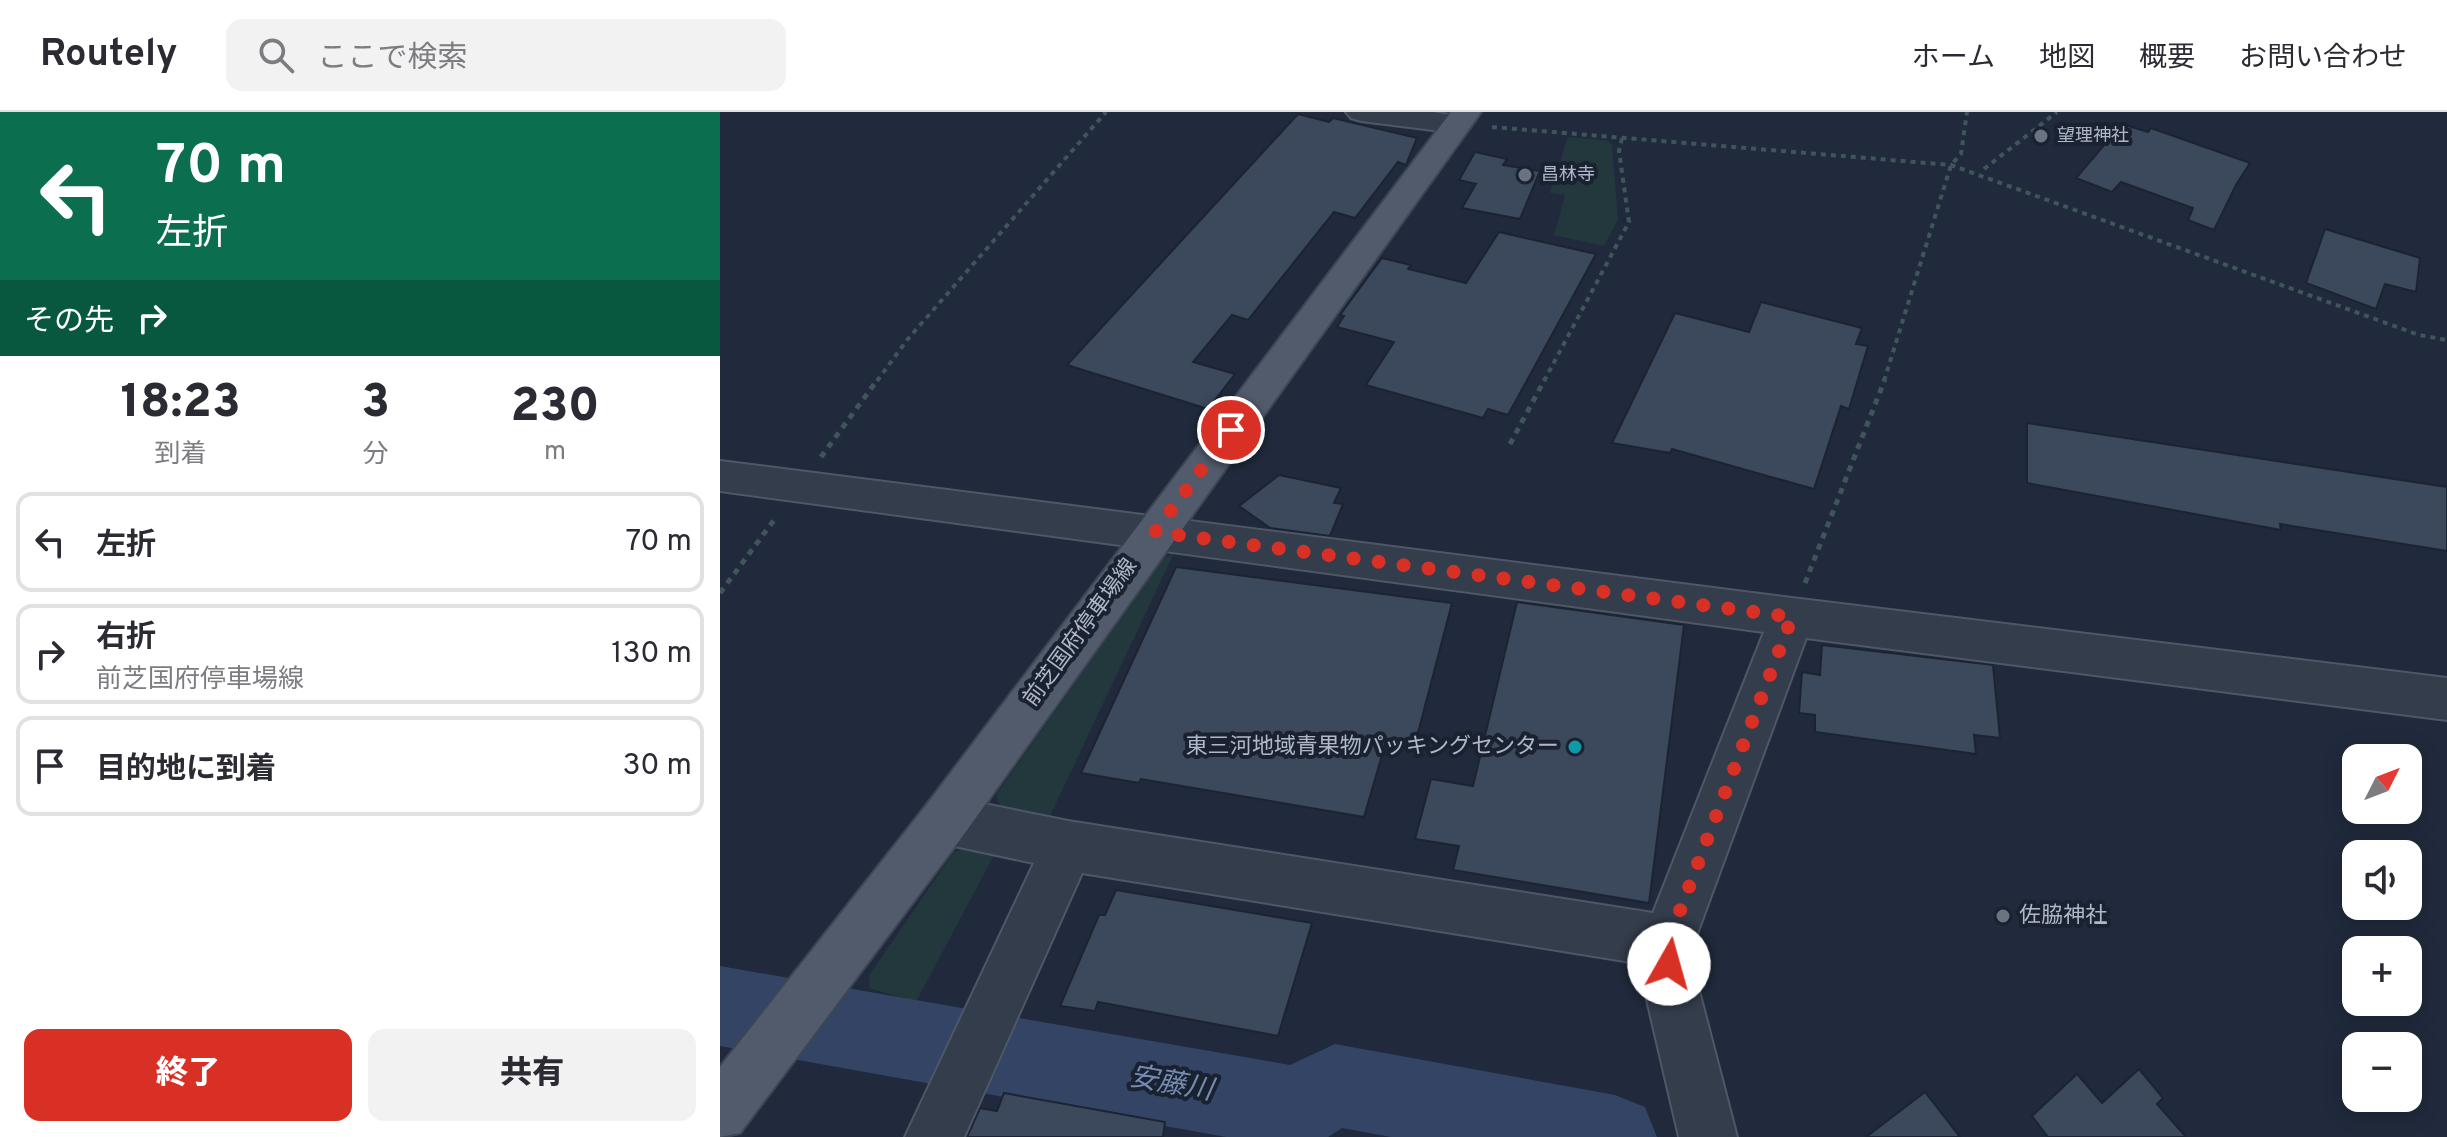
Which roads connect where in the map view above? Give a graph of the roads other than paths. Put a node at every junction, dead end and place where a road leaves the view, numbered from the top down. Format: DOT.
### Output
graph roads {
  1 [pos="1361,112"];
  2 [pos="1462,118"];
  3 [pos="720,476"];
  4 [pos="1155,532"];
  5 [pos="1792,617"];
  6 [pos="2447,699"];
  7 [pos="945,820"];
  8 [pos="1068,846"];
  9 [pos="1668,942"];
  10 [pos="720,1113"];
  11 [pos="944,1116"];
  12 [pos="1708,1137"];
  1 -- 2 [label="street"];
  2 -- 4 [label="main road, 前芝国府停車場線"];
  3 -- 4 [label="street"];
  4 -- 5 [label="street"];
  4 -- 7 [label="main road, 前芝国府停車場線"];
  5 -- 6 [label="street"];
  5 -- 9 [label="street"];
  7 -- 8 [label="street"];
  7 -- 10 [label="main road, 前芝国府停車場線"];
  8 -- 9 [label="street"];
  8 -- 11 [label="street"];
  9 -- 12 [label="street"];
}
